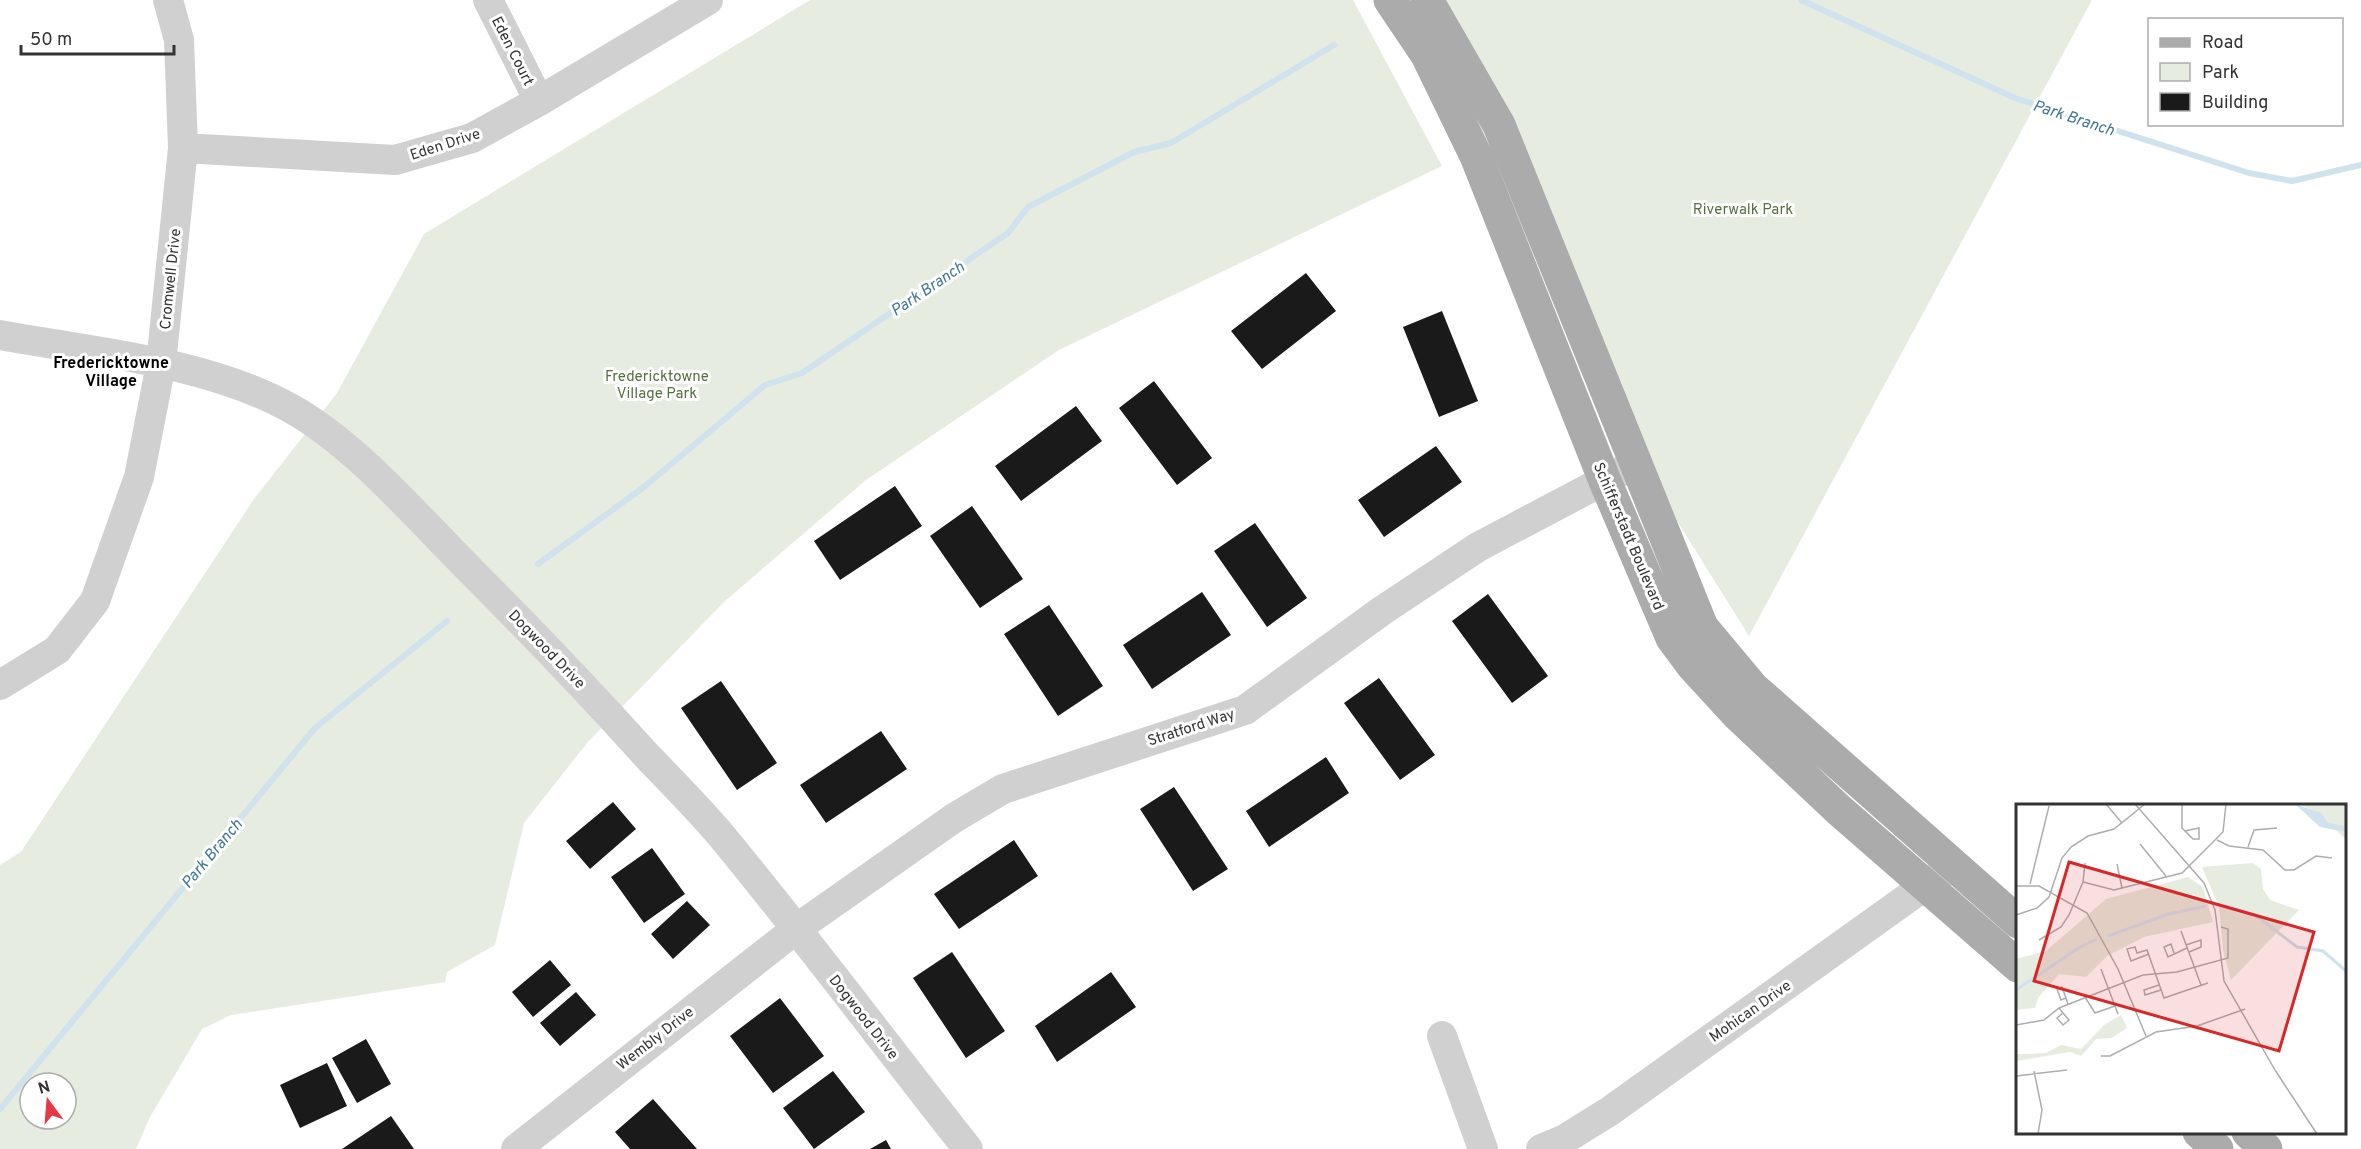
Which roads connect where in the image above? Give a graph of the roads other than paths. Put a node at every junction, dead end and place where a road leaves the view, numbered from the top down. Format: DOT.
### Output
graph roads {
  1 [pos="168,0"];
  2 [pos="488,0"];
  3 [pos="708,0"];
  4 [pos="1390,0"];
  5 [pos="1427,0"];
  6 [pos="539,101"];
  7 [pos="183,148"];
  8 [pos="0,335"];
  9 [pos="161,364"];
  10 [pos="1637,463"];
  11 [pos="1605,481"];
  12 [pos="0,685"];
  13 [pos="1953,865"];
  14 [pos="1927,886"];
  15 [pos="2016,920"];
  16 [pos="796,929"];
  17 [pos="2016,964"];
  18 [pos="1442,1036"];
  19 [pos="2201,1134"];
  20 [pos="2250,1134"];
  21 [pos="516,1149"];
  22 [pos="968,1149"];
  23 [pos="1483,1149"];
  24 [pos="1541,1149"];
  25 [pos="2217,1149"];
  26 [pos="2266,1149"];
  1 -- 7 [label="street, Cromwell Drive"];
  2 -- 6 [label="street, Eden Court"];
  3 -- 6 [label="street, Eden Drive"];
  4 -- 11 [label="main road, Schifferstadt Boulevard"];
  5 -- 10 [label="main road, Schifferstadt Boulevard"];
  6 -- 7 [label="street, Eden Drive"];
  7 -- 9 [label="street, Cromwell Drive"];
  8 -- 9 [label="street, Dogwood Drive"];
  9 -- 12 [label="street, Cromwell Drive"];
  9 -- 16 [label="street, Dogwood Drive"];
  10 -- 11 [label="street, Stratford Way"];
  10 -- 13 [label="main road, Schifferstadt Boulevard"];
  11 -- 14 [label="main road, Schifferstadt Boulevard"];
  11 -- 16 [label="street, Stratford Way"];
  13 -- 14 [label="street, Mohican Drive"];
  13 -- 15 [label="main road, Schifferstadt Boulevard"];
  14 -- 17 [label="main road, Schifferstadt Boulevard"];
  14 -- 24 [label="street, Mohican Drive"];
  16 -- 21 [label="street, Wembly Drive"];
  16 -- 22 [label="street, Dogwood Drive"];
  18 -- 23 [label="street"];
  19 -- 25 [label="main road"];
  20 -- 26 [label="main road"];
}
